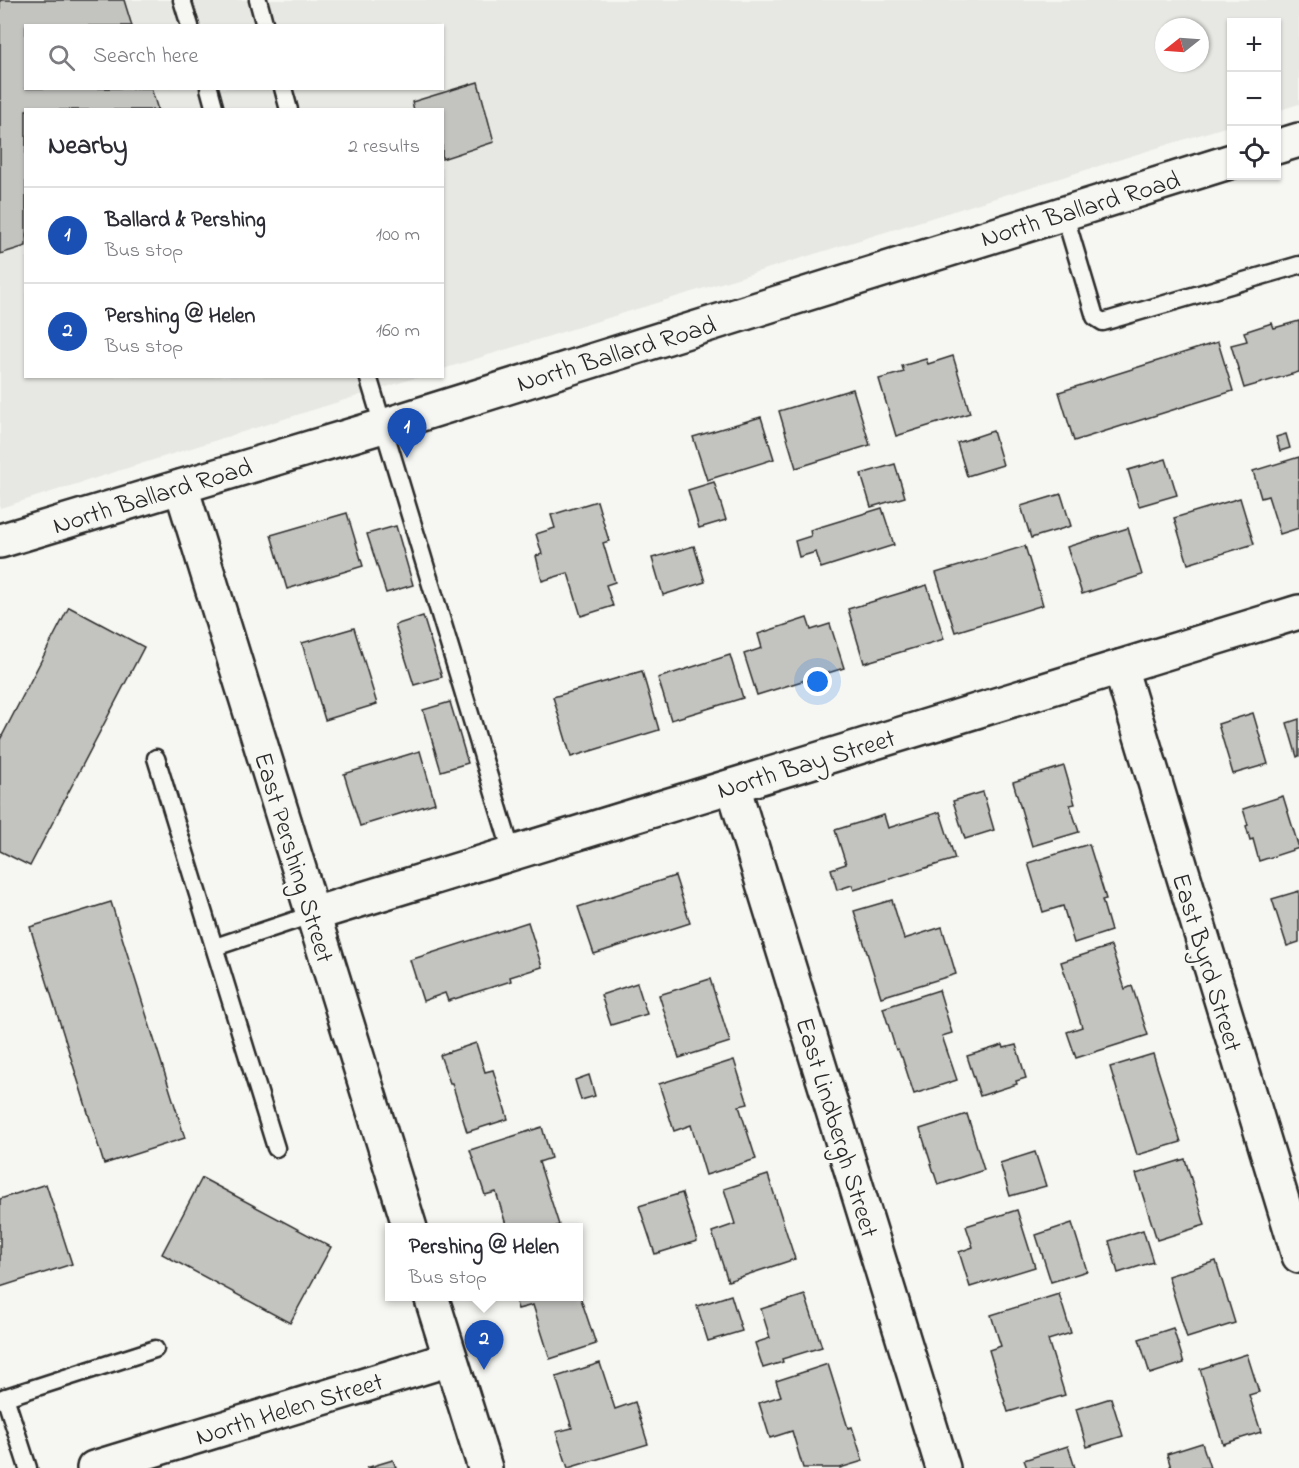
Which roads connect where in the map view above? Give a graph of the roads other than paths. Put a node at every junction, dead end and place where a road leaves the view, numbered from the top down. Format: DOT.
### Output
graph roads {
  1 [pos="182,0"];
  2 [pos="258,0"];
  3 [pos="189,24"];
  4 [pos="264,24"];
  5 [pos="210,90"];
  6 [pos="284,90"];
  7 [pos="214,108"];
  8 [pos="288,108"];
  9 [pos="1299,140"];
  10 [pos="1281,145"];
  11 [pos="1227,163"];
  12 [pos="1064,213"];
  13 [pos="1299,265"];
  14 [pos="369,378"];
  15 [pos="383,426"];
  16 [pos="181,487"];
  17 [pos="0,541"];
  18 [pos="1299,612"];
  19 [pos="1120,668"];
  20 [pos="156,758"];
  21 [pos="733,786"];
  22 [pos="512,853"];
  23 [pos="314,914"];
  24 [pos="215,947"];
  25 [pos="276,1148"];
  26 [pos="409,1223"];
  27 [pos="1299,1257"];
  28 [pos="433,1301"];
  29 [pos="155,1349"];
  30 [pos="450,1359"];
  31 [pos="3,1398"];
  32 [pos="28,1468"];
  33 [pos="94,1468"];
  34 [pos="485,1468"];
  35 [pos="943,1468"];
  1 -- 3 [label="lane"];
  2 -- 4 [label="lane"];
  5 -- 7 [label="lane"];
  6 -- 8 [label="lane"];
  9 -- 10 [label="street"];
  11 -- 12 [label="street, North Ballard Road"];
  12 -- 13 [label="lane"];
  12 -- 15 [label="street, North Ballard Road"];
  14 -- 15 [label="lane"];
  15 -- 16 [label="street, North Ballard Road"];
  15 -- 22 [label="lane"];
  16 -- 17 [label="street, North Ballard Road"];
  16 -- 23 [label="street, East Pershing Street"];
  18 -- 19 [label="street, North Bay Street"];
  19 -- 21 [label="street, North Bay Street"];
  19 -- 27 [label="street, East Byrd Street"];
  20 -- 24 [label="lane"];
  21 -- 22 [label="street, North Bay Street"];
  21 -- 35 [label="street, East Lindbergh Street"];
  22 -- 23 [label="street, North Bay Street"];
  23 -- 24 [label="lane"];
  23 -- 26 [label="street, East Pershing Street"];
  24 -- 25 [label="lane"];
  28 -- 30 [label="street"];
  29 -- 31 [label="lane"];
  30 -- 33 [label="street, North Helen Street"];
  30 -- 34 [label="street"];
  31 -- 32 [label="lane"];
}
